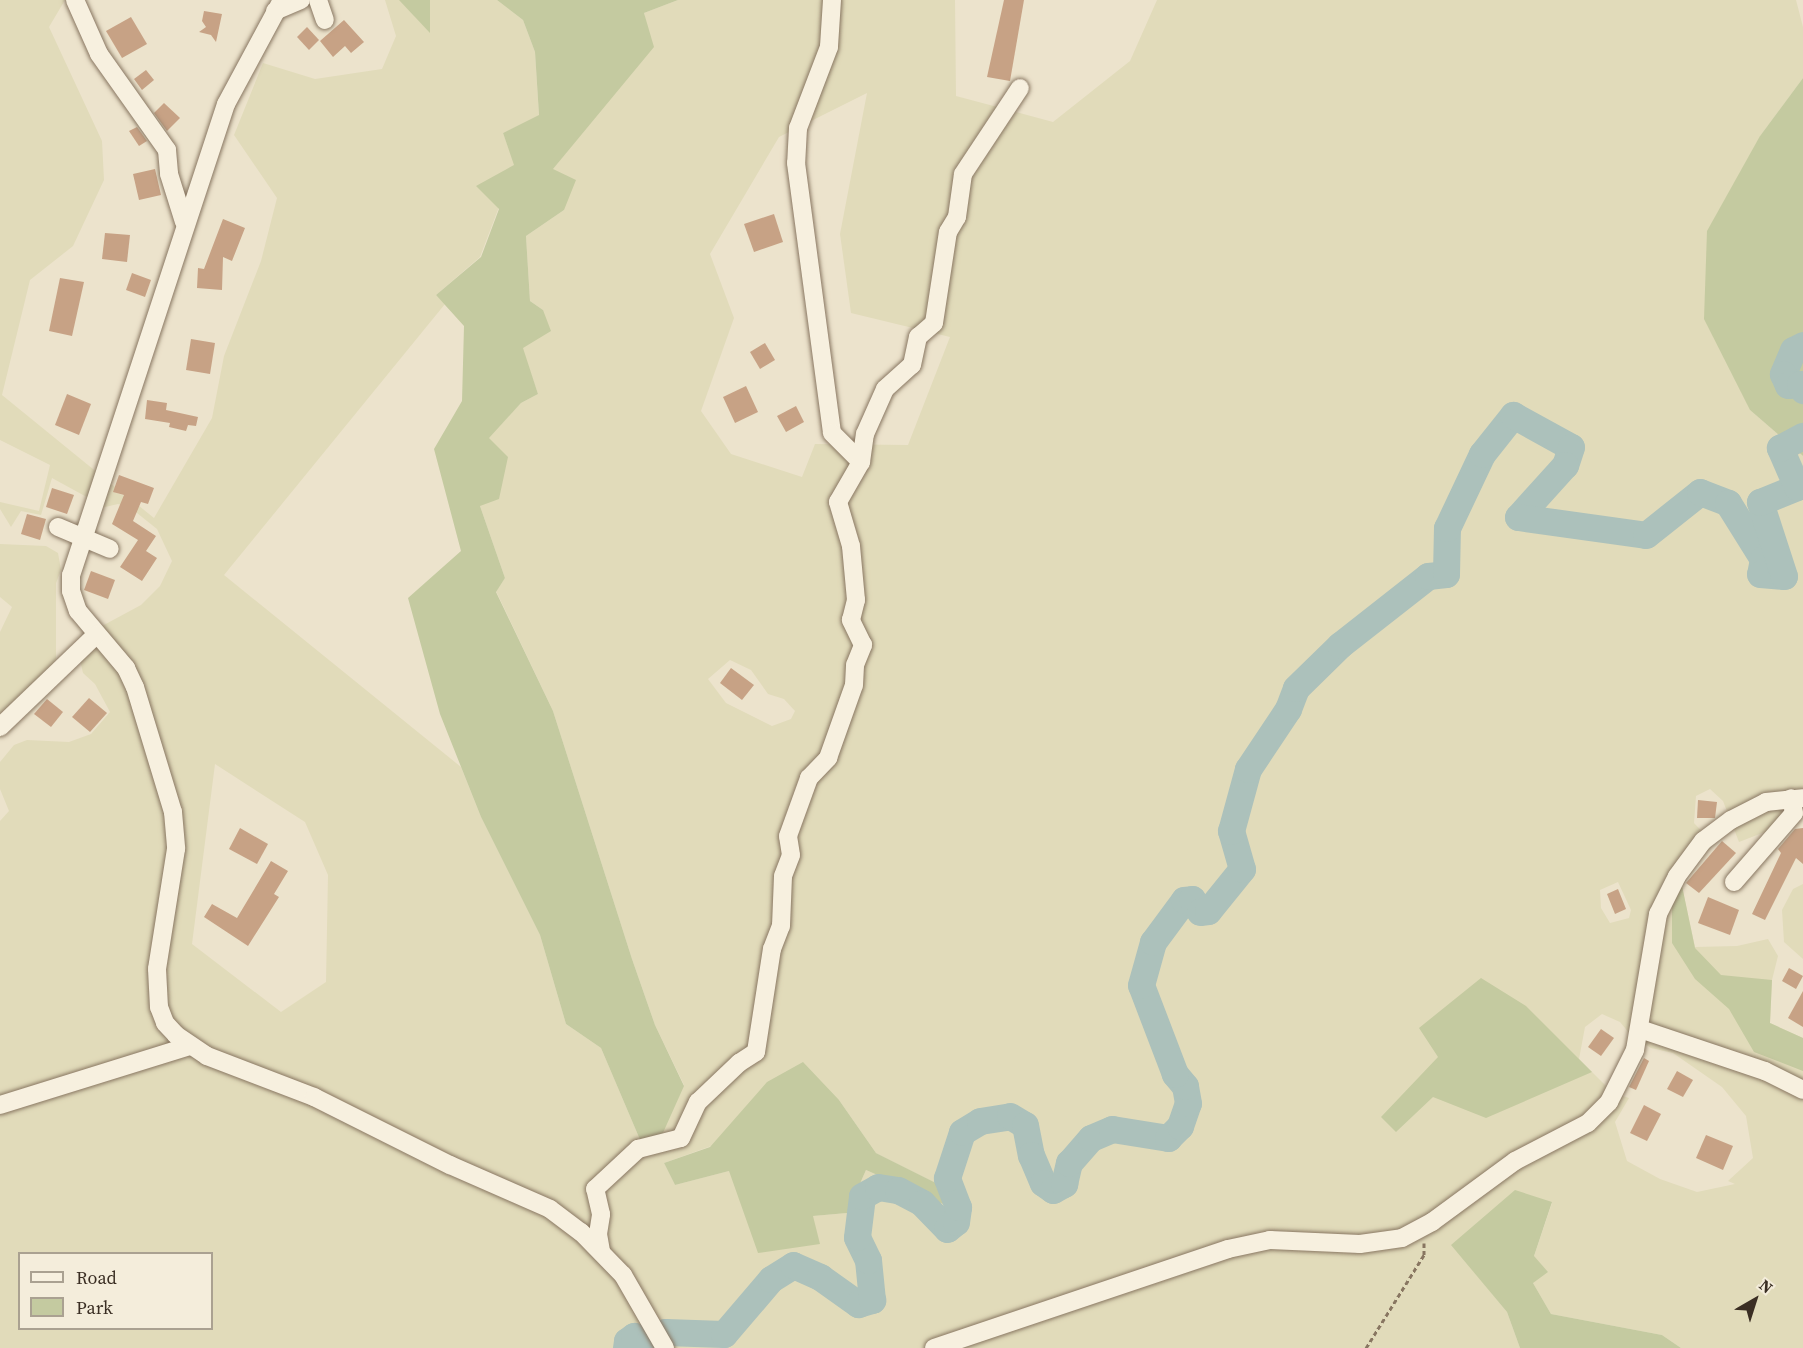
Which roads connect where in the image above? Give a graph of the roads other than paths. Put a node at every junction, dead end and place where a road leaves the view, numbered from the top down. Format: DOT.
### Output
graph roads {
  1 [pos="75,0"];
  2 [pos="301,0"];
  3 [pos="318,0"];
  4 [pos="832,0"];
  5 [pos="278,6"];
  6 [pos="326,20"];
  7 [pos="1020,88"];
  8 [pos="184,222"];
  9 [pos="861,462"];
  10 [pos="58,527"];
  11 [pos="83,537"];
  12 [pos="110,549"];
  13 [pos="97,634"];
  14 [pos="0,727"];
  15 [pos="1797,798"];
  16 [pos="1734,882"];
  17 [pos="1640,1029"];
  18 [pos="190,1046"];
  19 [pos="1803,1090"];
  20 [pos="0,1105"];
  21 [pos="601,1251"];
  22 [pos="661,1338"];
  23 [pos="934,1348"];
  1 -- 8 [label="street"];
  2 -- 5 [label="street"];
  3 -- 6 [label="street"];
  4 -- 9 [label="street"];
  5 -- 8 [label="street"];
  7 -- 9 [label="street"];
  8 -- 11 [label="street"];
  9 -- 21 [label="street"];
  10 -- 11 [label="street"];
  11 -- 12 [label="street"];
  11 -- 13 [label="street"];
  13 -- 14 [label="street"];
  13 -- 18 [label="street"];
  15 -- 16 [label="street"];
  15 -- 17 [label="street"];
  17 -- 19 [label="street"];
  17 -- 23 [label="street"];
  18 -- 20 [label="street"];
  18 -- 21 [label="street"];
  21 -- 22 [label="street"];
}
